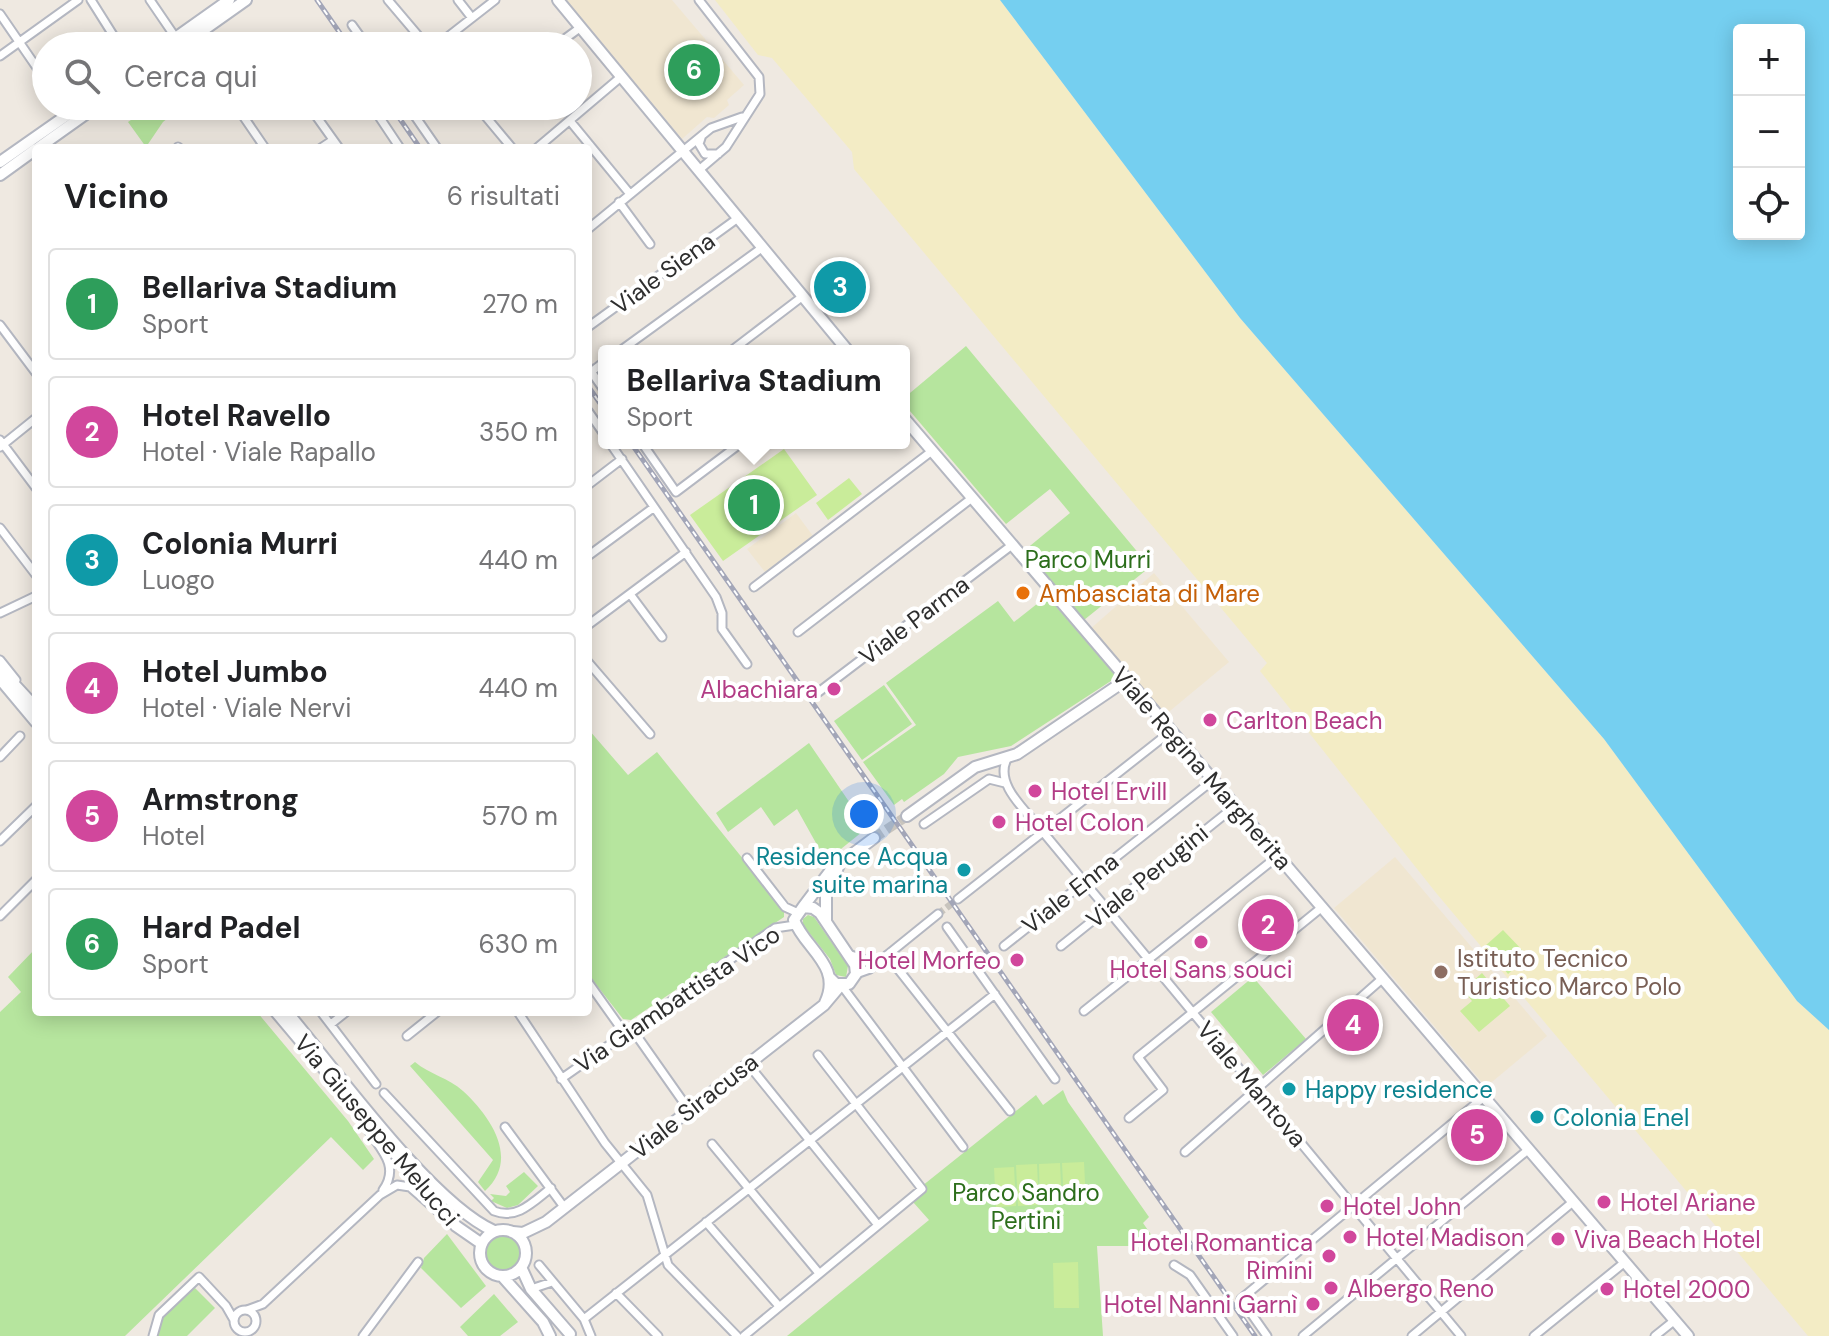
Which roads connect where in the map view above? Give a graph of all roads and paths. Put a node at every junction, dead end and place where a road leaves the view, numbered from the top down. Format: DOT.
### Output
graph roads {
  1 [pos="78,0"];
  2 [pos="91,0"];
  3 [pos="150,0"];
  4 [pos="229,0"];
  5 [pos="246,0"];
  6 [pos="388,0"];
  7 [pos="458,0"];
  8 [pos="495,0"];
  9 [pos="558,0"];
  10 [pos="699,0"];
  11 [pos="0,14"];
  12 [pos="472,18"];
  13 [pos="352,25"];
  14 [pos="581,27"];
  15 [pos="34,32"];
  16 [pos="111,32"];
  17 [pos="172,32"];
  18 [pos="192,32"];
  19 [pos="196,32"];
  20 [pos="357,32"];
  21 [pos="415,32"];
  22 [pos="454,32"];
  23 [pos="574,32"];
  24 [pos="585,32"];
  25 [pos="32,33"];
  26 [pos="592,40"];
  27 [pos="20,42"];
  28 [pos="0,56"];
  29 [pos="32,60"];
  30 [pos="622,76"];
  31 [pos="592,102"];
  32 [pos="744,116"];
  33 [pos="64,120"];
  34 [pos="74,120"];
  35 [pos="246,120"];
  36 [pos="319,120"];
  37 [pos="381,120"];
  38 [pos="418,120"];
  39 [pos="489,120"];
  40 [pos="570,121"];
  41 [pos="710,129"];
  42 [pos="701,136"];
  43 [pos="45,137"];
  44 [pos="333,140"];
  45 [pos="729,142"];
  46 [pos="32,144"];
  47 [pos="32,144"];
  48 [pos="40,144"];
  49 [pos="262,144"];
  50 [pos="327,144"];
  51 [pos="336,144"];
  52 [pos="397,144"];
  53 [pos="434,144"];
  54 [pos="509,144"];
  55 [pos="542,144"];
  56 [pos="589,144"];
  57 [pos="592,148"];
  58 [pos="684,151"];
  59 [pos="32,153"];
  60 [pos="720,154"];
  61 [pos="0,162"];
  62 [pos="699,170"];
  63 [pos="0,175"];
  64 [pos="630,194"];
  65 [pos="619,202"];
  66 [pos="738,218"];
  67 [pos="592,224"];
  68 [pos="650,244"];
  69 [pos="763,247"];
  70 [pos="803,296"];
  71 [pos="592,324"];
  72 [pos="0,325"];
  73 [pos="628,345"];
  74 [pos="739,345"];
  75 [pos="843,345"];
  76 [pos="32,368"];
  77 [pos="32,421"];
  78 [pos="910,425"];
  79 [pos="1,444"];
  80 [pos="614,449"];
  81 [pos="646,449"];
  82 [pos="732,449"];
  83 [pos="932,451"];
  84 [pos="622,459"];
  85 [pos="592,482"];
  86 [pos="32,483"];
  87 [pos="972,498"];
  88 [pos="653,508"];
  89 [pos="0,528"];
  90 [pos="1012,545"];
  91 [pos="686,552"];
  92 [pos="592,553"];
  93 [pos="32,570"];
  94 [pos="754,587"];
  95 [pos="630,594"];
  96 [pos="32,598"];
  97 [pos="0,613"];
  98 [pos="592,622"];
  99 [pos="798,632"];
  100 [pos="662,637"];
  101 [pos="0,660"];
  102 [pos="747,664"];
  103 [pos="592,667"];
  104 [pos="0,669"];
  105 [pos="0,679"];
  106 [pos="1126,680"];
  107 [pos="816,694"];
  108 [pos="32,703"];
  109 [pos="32,704"];
  110 [pos="32,717"];
  111 [pos="1170,732"];
  112 [pos="650,734"];
  113 [pos="20,736"];
  114 [pos="0,757"];
  115 [pos="1008,757"];
  116 [pos="1212,781"];
  117 [pos="1005,783"];
  118 [pos="1234,807"];
  119 [pos="32,810"];
  120 [pos="907,816"];
  121 [pos="924,824"];
  122 [pos="1043,832"];
  123 [pos="874,838"];
  124 [pos="0,841"];
  125 [pos="1278,856"];
  126 [pos="747,858"];
  127 [pos="839,865"];
  128 [pos="1085,882"];
  129 [pos="32,884"];
  130 [pos="958,899"];
  131 [pos="1107,908"];
  132 [pos="1321,908"];
  133 [pos="799,910"];
  134 [pos="938,914"];
  135 [pos="0,916"];
  136 [pos="826,922"];
  137 [pos="795,925"];
  138 [pos="947,927"];
  139 [pos="1004,946"];
  140 [pos="1061,946"];
  141 [pos="848,954"];
  142 [pos="885,957"];
  143 [pos="1148,959"];
  144 [pos="856,974"];
  145 [pos="829,977"];
  146 [pos="1383,978"];
  147 [pos="592,987"];
  148 [pos="844,988"];
  149 [pos="995,994"];
  150 [pos="824,1005"];
  151 [pos="1084,1011"];
  152 [pos="1193,1012"];
  153 [pos="279,1016"];
  154 [pos="290,1016"];
  155 [pos="324,1016"];
  156 [pos="341,1016"];
  157 [pos="432,1016"];
  158 [pos="521,1016"];
  159 [pos="331,1024"];
  160 [pos="629,1031"];
  161 [pos="949,1034"];
  162 [pos="407,1036"];
  163 [pos="818,1055"];
  164 [pos="748,1064"];
  165 [pos="902,1069"];
  166 [pos="561,1079"];
  167 [pos="1055,1079"];
  168 [pos="376,1084"];
  169 [pos="1257,1090"];
  170 [pos="384,1093"];
  171 [pos="1484,1097"];
  172 [pos="355,1105"];
  173 [pos="856,1107"];
  174 [pos="689,1110"];
  175 [pos="1010,1111"];
  176 [pos="1129,1118"];
  177 [pos="505,1127"];
  178 [pos="812,1142"];
  179 [pos="712,1144"];
  180 [pos="963,1147"];
  181 [pos="1529,1149"];
  182 [pos="1185,1152"];
  183 [pos="622,1161"];
  184 [pos="551,1188"];
  185 [pos="749,1189"];
  186 [pos="380,1195"];
  187 [pos="1574,1201"];
  188 [pos="1352,1205"];
  189 [pos="564,1207"];
  190 [pos="546,1222"];
  191 [pos="706,1222"];
  192 [pos="878,1225"];
  193 [pos="456,1226"];
  194 [pos="494,1231"];
  195 [pos="513,1232"];
  196 [pos="482,1244"];
  197 [pos="665,1253"];
  198 [pos="1397,1258"];
  199 [pos="418,1262"];
  200 [pos="524,1262"];
  201 [pos="1625,1262"];
  202 [pos="539,1265"];
  203 [pos="1174,1265"];
  204 [pos="818,1272"];
  205 [pos="502,1276"];
  206 [pos="554,1285"];
  207 [pos="531,1289"];
  208 [pos="616,1293"];
  209 [pos="263,1304"];
  210 [pos="778,1305"];
  211 [pos="226,1306"];
  212 [pos="544,1306"];
  213 [pos="244,1311"];
  214 [pos="1441,1311"];
  215 [pos="584,1319"];
  216 [pos="234,1320"];
  217 [pos="1675,1320"];
  218 [pos="256,1323"];
  219 [pos="253,1335"];
  220 [pos="572,1335"];
  221 [pos="153,1336"];
  222 [pos="363,1336"];
  223 [pos="550,1336"];
  224 [pos="556,1336"];
  225 [pos="591,1336"];
  226 [pos="658,1336"];
  227 [pos="737,1336"];
  228 [pos="744,1336"];
  229 [pos="1233,1336"];
  230 [pos="1267,1336"];
  231 [pos="1303,1336"];
  232 [pos="1412,1336"];
  233 [pos="1461,1336"];
  234 [pos="1534,1336"];
  235 [pos="1655,1336"];
  236 [pos="1688,1336"];
  1 -- 15 [label="street"];
  2 -- 16 [label="street"];
  3 -- 17 [label="street"];
  4 -- 18 [label="street"];
  5 -- 19 [label="street"];
  6 -- 21 [label="street"];
  7 -- 12 [label="street"];
  8 -- 12 [label="street"];
  9 -- 14 [label="street"];
  10 -- 32 [label="street"];
  11 -- 27 [label="street"];
  12 -- 22 [label="street"];
  13 -- 20 [label="street"];
  14 -- 23 [label="street"];
  14 -- 24 [label="street"];
  25 -- 27 [label="street"];
  26 -- 30 [label="street"];
  27 -- 28 [label="street"];
  27 -- 29 [label="street"];
  30 -- 31 [label="street"];
  30 -- 58 [label="street"];
  32 -- 41 [label="street"];
  32 -- 45 [label="street"];
  33 -- 43 [label="street"];
  34 -- 43 [label="street"];
  35 -- 49 [label="street"];
  36 -- 44 [label="street"];
  37 -- 52 [label="street"];
  38 -- 53 [label="street"];
  39 -- 54 [label="street"];
  40 -- 55 [label="street"];
  40 -- 56 [label="street"];
  41 -- 42 [label="street"];
  41 -- 45 [label="street"];
  42 -- 58 [label="street"];
  42 -- 60 [label="street"];
  43 -- 46 [label="street"];
  43 -- 48 [label="street"];
  44 -- 50 [label="street"];
  44 -- 51 [label="street"];
  45 -- 60 [label="street"];
  47 -- 61 [label="street"];
  57 -- 64 [label="street"];
  58 -- 62 [label="street"];
  58 -- 64 [label="street"];
  59 -- 63 [label="street"];
  60 -- 62 [label="street"];
  62 -- 66 [label="street"];
  64 -- 65 [label="street"];
  65 -- 67 [label="street"];
  65 -- 68 [label="street"];
  66 -- 69 [label="street"];
  66 -- 71 [label="street, Viale Siena"];
  69 -- 70 [label="street"];
  69 -- 73 [label="street"];
  70 -- 74 [label="street"];
  70 -- 75 [label="street"];
  72 -- 76 [label="street"];
  77 -- 79 [label="street"];
  78 -- 83 [label="street, Viale Regina Margherita"];
  79 -- 86 [label="street"];
  80 -- 84 [label="street"];
  81 -- 82 [label="street"];
  83 -- 87 [label="street, Viale Regina Margherita"];
  83 -- 94 [label="street"];
  84 -- 85 [label="street"];
  84 -- 88 [label="street"];
  87 -- 90 [label="street, Viale Regina Margherita"];
  87 -- 99 [label="street"];
  88 -- 91 [label="street"];
  88 -- 92 [label="street"];
  89 -- 93 [label="street"];
  90 -- 106 [label="street, Viale Regina Margherita"];
  90 -- 107 [label="street, Viale Parma"];
  91 -- 95 [label="street"];
  91 -- 102 [label="street"];
  95 -- 98 [label="street"];
  95 -- 100 [label="street"];
  96 -- 97 [label="street"];
  101 -- 108 [label="street"];
  103 -- 112 [label="street"];
  104 -- 109 [label="street"];
  105 -- 110 [label="street"];
  106 -- 111 [label="street, Viale Regina Margherita"];
  106 -- 115 [label="street"];
  111 -- 116 [label="street, Viale Regina Margherita"];
  111 -- 122 [label="street"];
  113 -- 114 [label="street"];
  115 -- 117 [label="street"];
  115 -- 120 [label="street"];
  116 -- 118 [label="street, Viale Regina Margherita"];
  116 -- 128 [label="street, Viale Enna"];
  117 -- 121 [label="street"];
  117 -- 122 [label="street, Viale Mantova"];
  118 -- 125 [label="street, Viale Regina Margherita"];
  118 -- 131 [label="street, Viale Perugini"];
  119 -- 124 [label="street"];
  122 -- 128 [label="street, Viale Mantova"];
  122 -- 130 [label="street"];
  123 -- 127 [label="street"];
  125 -- 132 [label="street, Viale Regina Margherita"];
  125 -- 143 [label="street"];
  126 -- 133 [label="street, Via Giambattista Vico"];
  127 -- 133 [label="street"];
  127 -- 136 [label="street"];
  128 -- 131 [label="street, Viale Mantova"];
  128 -- 139 [label="street, Viale Enna"];
  129 -- 135 [label="street"];
  131 -- 140 [label="street, Viale Perugini"];
  131 -- 143 [label="street, Viale Mantova"];
  132 -- 146 [label="street, Viale Regina Margherita"];
  132 -- 152 [label="street"];
  133 -- 136 [label="street"];
  133 -- 137 [label="street"];
  134 -- 142 [label="street"];
  136 -- 141 [label="street"];
  137 -- 145 [label="street"];
  137 -- 160 [label="street, Via Giambattista Vico"];
  138 -- 149 [label="street"];
  141 -- 142 [label="street"];
  141 -- 144 [label="street"];
  142 -- 144 [label="street"];
  142 -- 161 [label="street"];
  143 -- 151 [label="street"];
  143 -- 152 [label="street, Viale Mantova"];
  144 -- 148 [label="street, Viale Siracusa"];
  145 -- 148 [label="street"];
  145 -- 150 [label="street"];
  146 -- 169 [label="street"];
  146 -- 171 [label="street, Viale Regina Margherita"];
  147 -- 160 [label="street"];
  148 -- 150 [label="street, Viale Siracusa"];
  148 -- 165 [label="street"];
  149 -- 161 [label="street"];
  149 -- 167 [label="street"];
  150 -- 164 [label="street, Viale Siracusa"];
  152 -- 169 [label="street, Viale Mantova"];
  152 -- 176 [label="street"];
  153 -- 172 [label="street, Via Giuseppe Melucci"];
  154 -- 194 [label="street, Via Giuseppe Melucci"];
  155 -- 159 [label="street"];
  156 -- 159 [label="street"];
  157 -- 162 [label="street"];
  158 -- 166 [label="street"];
  159 -- 168 [label="street"];
  160 -- 166 [label="street, Via Giambattista Vico"];
  160 -- 174 [label="street"];
  161 -- 165 [label="street"];
  161 -- 175 [label="street"];
  163 -- 173 [label="street"];
  164 -- 174 [label="street, Viale Siracusa"];
  164 -- 178 [label="street"];
  165 -- 173 [label="street"];
  165 -- 180 [label="street"];
  166 -- 183 [label="street"];
  169 -- 182 [label="street"];
  169 -- 188 [label="street, Viale Mantova"];
  170 -- 184 [label="street"];
  171 -- 181 [label="street, Viale Regina Margherita"];
  171 -- 188 [label="street"];
  172 -- 186 [label="street"];
  172 -- 193 [label="street, Via Giuseppe Melucci"];
  173 -- 178 [label="street"];
  173 -- 192 [label="street"];
  174 -- 183 [label="street, Viale Siracusa"];
  177 -- 184 [label="street"];
  178 -- 185 [label="street"];
  178 -- 192 [label="street"];
  179 -- 185 [label="street"];
  181 -- 187 [label="street, Viale Regina Margherita"];
  181 -- 198 [label="street"];
  183 -- 189 [label="street, Viale Siracusa"];
  183 -- 197 [label="street"];
  184 -- 189 [label="street"];
  185 -- 191 [label="street"];
  185 -- 204 [label="street"];
  186 -- 193 [label="street"];
  186 -- 209 [label="street"];
  187 -- 201 [label="street, Viale Regina Margherita"];
  187 -- 214 [label="street"];
  188 -- 198 [label="street, Viale Mantova"];
  188 -- 230 [label="street"];
  189 -- 190 [label="street, Viale Siracusa"];
  190 -- 195 [label="street, Viale Siracusa"];
  190 -- 200 [label="street, Viale Siracusa"];
  191 -- 197 [label="street"];
  191 -- 210 [label="street"];
  192 -- 204 [label="street"];
  193 -- 196 [label="street, Via Giuseppe Melucci"];
  194 -- 195 [label="street"];
  194 -- 196 [label="street"];
  195 -- 200 [label="street"];
  196 -- 205 [label="street"];
  197 -- 208 [label="street"];
  197 -- 227 [label="street"];
  198 -- 214 [label="street, Viale Mantova"];
  198 -- 231 [label="street"];
  199 -- 222 [label="street"];
  200 -- 205 [label="street"];
  200 -- 207 [label="street"];
  201 -- 217 [label="street, Viale Regina Margherita"];
  201 -- 234 [label="street"];
  202 -- 206 [label="street"];
  203 -- 229 [label="street"];
  204 -- 210 [label="street"];
  205 -- 223 [label="street"];
  206 -- 207 [label="street"];
  206 -- 212 [label="street"];
  206 -- 215 [label="street"];
  207 -- 212 [label="street"];
  208 -- 215 [label="street"];
  208 -- 226 [label="street"];
  209 -- 213 [label="street"];
  209 -- 218 [label="street"];
  210 -- 228 [label="street"];
  211 -- 213 [label="street"];
  211 -- 216 [label="street"];
  211 -- 221 [label="street"];
  212 -- 220 [label="street"];
  213 -- 216 [label="street"];
  213 -- 218 [label="street"];
  214 -- 232 [label="street"];
  214 -- 233 [label="street, Viale Mantova"];
  215 -- 225 [label="street"];
  216 -- 219 [label="street"];
  217 -- 235 [label="street"];
  217 -- 236 [label="street, Viale Regina Margherita"];
  218 -- 219 [label="street"];
  220 -- 224 [label="street"];
}
